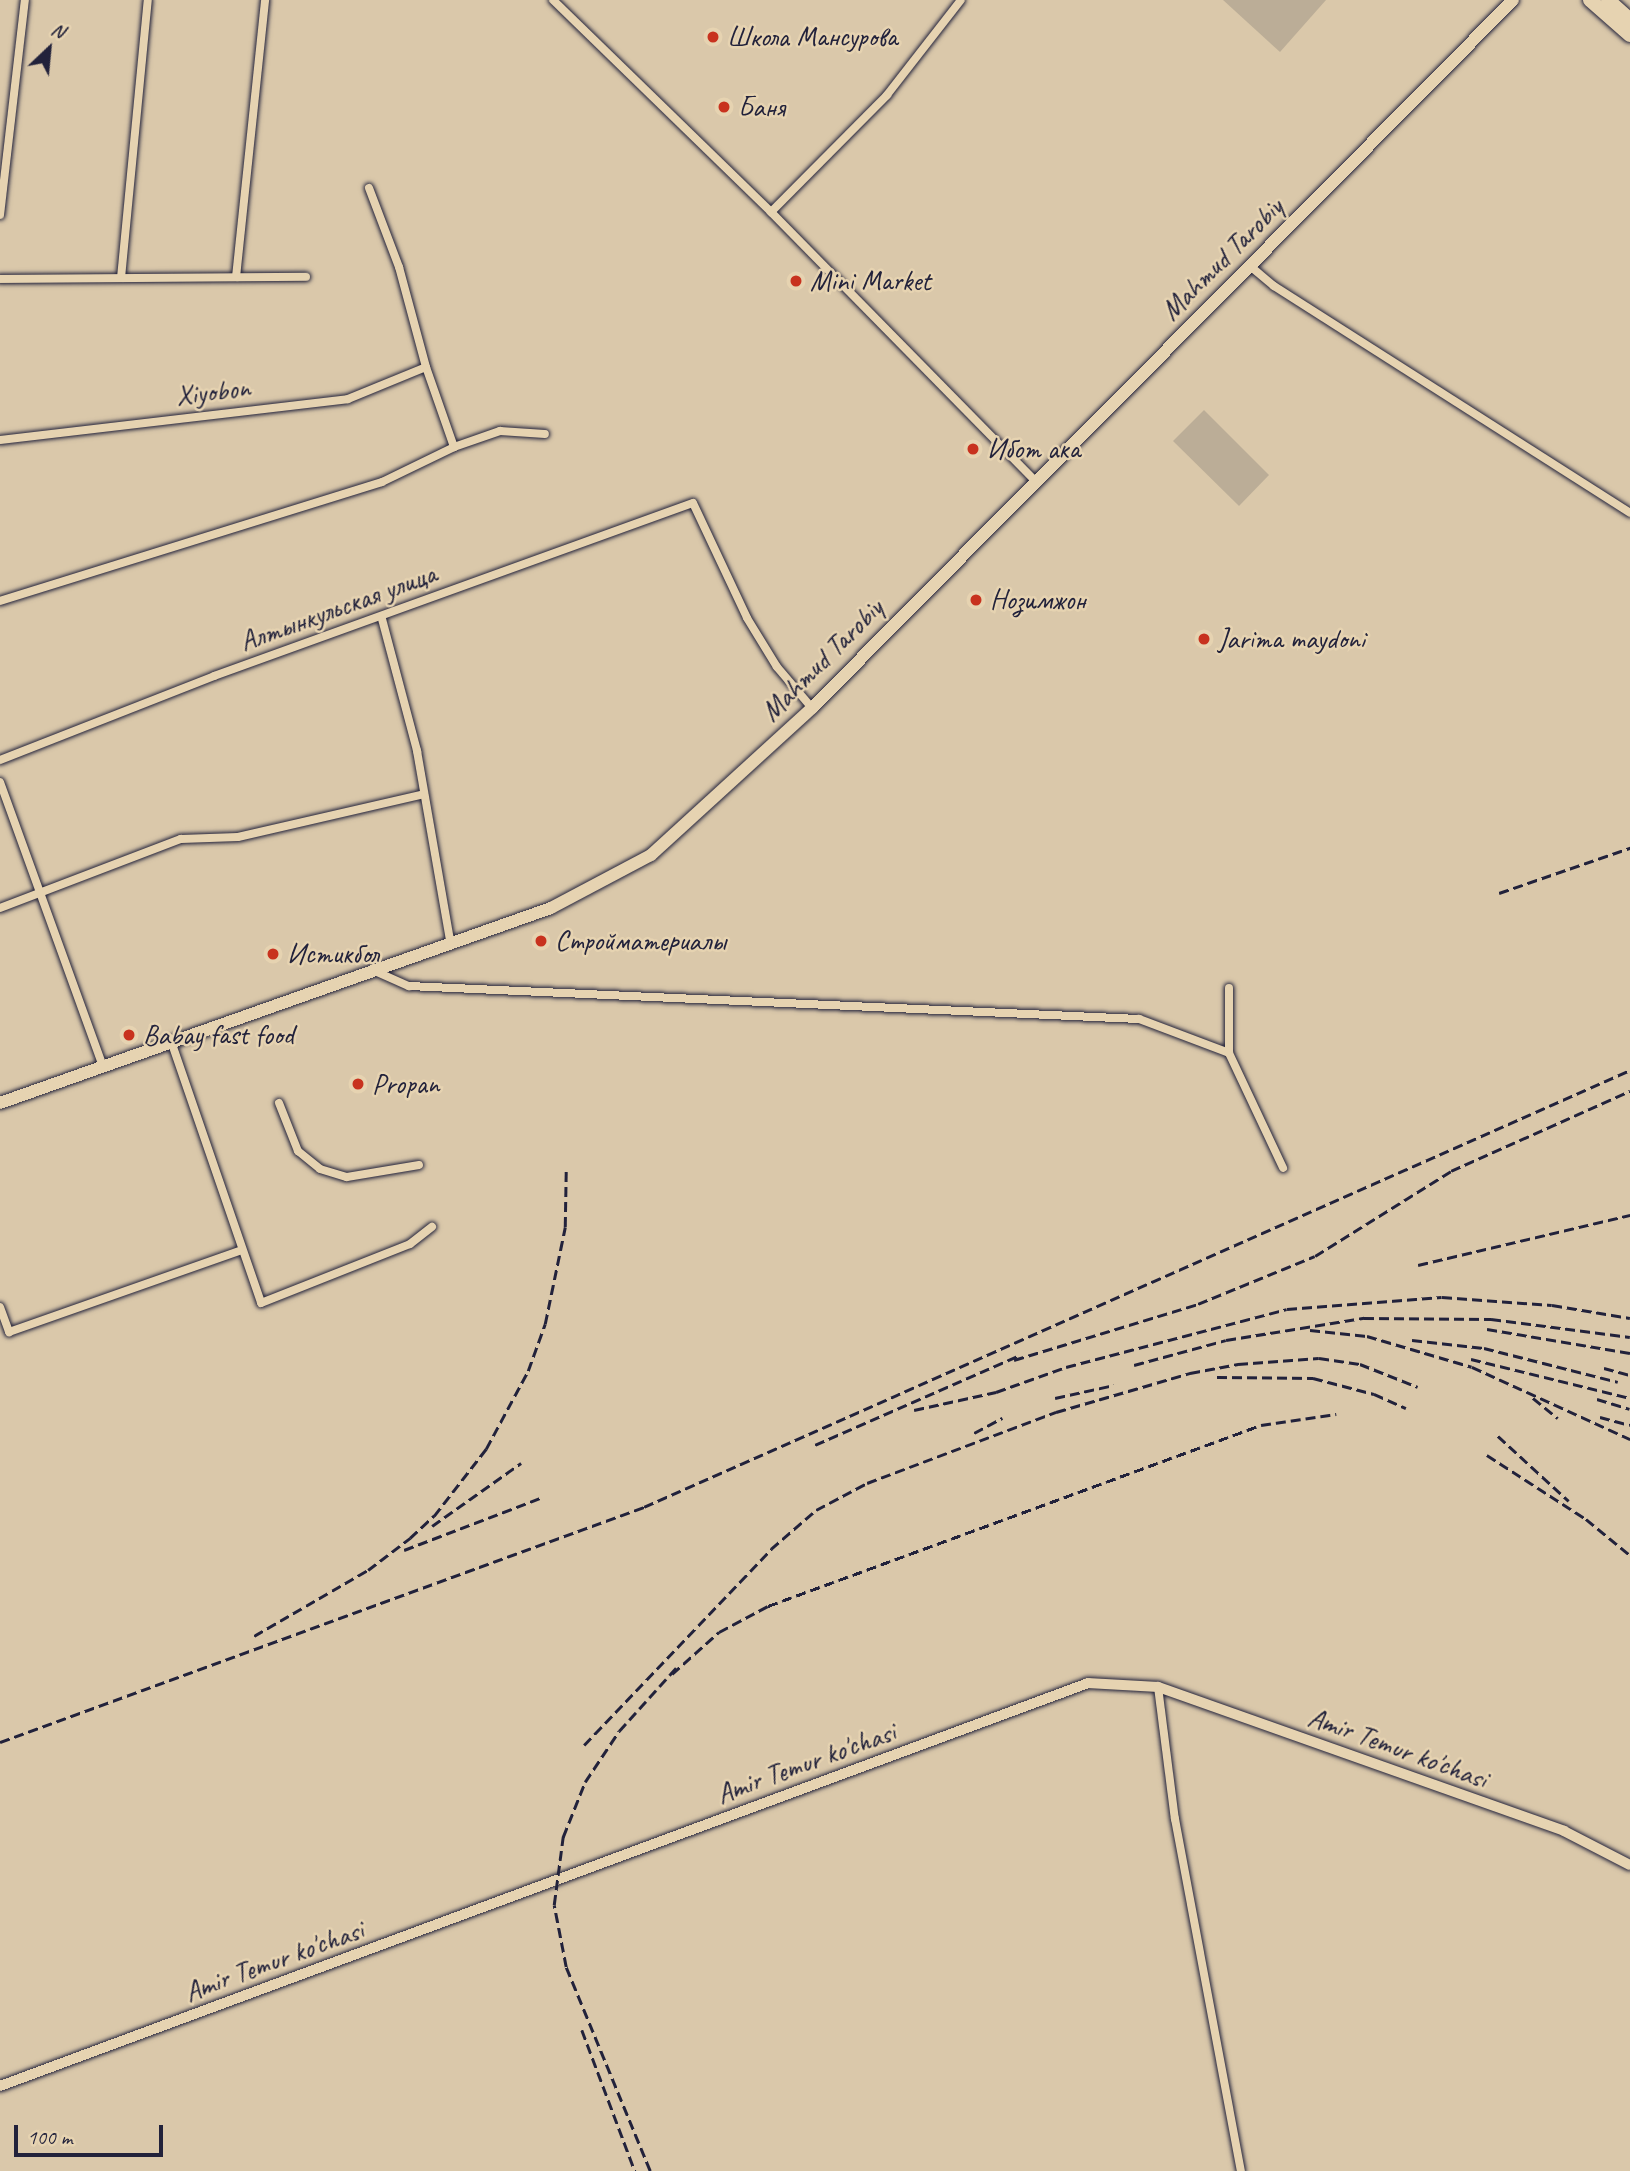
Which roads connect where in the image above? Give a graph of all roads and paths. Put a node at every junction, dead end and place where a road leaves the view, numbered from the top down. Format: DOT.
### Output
graph roads {
  1 [pos="24,0"];
  2 [pos="148,0"];
  3 [pos="265,0"];
  4 [pos="553,0"];
  5 [pos="961,0"];
  6 [pos="1513,0"];
  7 [pos="1590,0"];
  8 [pos="1608,0"];
  9 [pos="1630,20"];
  10 [pos="1630,35"];
  11 [pos="369,188"];
  12 [pos="771,212"];
  13 [pos="0,215"];
  14 [pos="1250,265"];
  15 [pos="236,277"];
  16 [pos="306,277"];
  17 [pos="121,278"];
  18 [pos="0,279"];
  19 [pos="426,367"];
  20 [pos="545,434"];
  21 [pos="0,440"];
  22 [pos="454,447"];
  23 [pos="1035,481"];
  24 [pos="1630,513"];
  25 [pos="0,601"];
  26 [pos="382,619"];
  27 [pos="812,708"];
  28 [pos="0,760"];
  29 [pos="0,782"];
  30 [pos="424,794"];
  31 [pos="41,894"];
  32 [pos="0,908"];
  33 [pos="451,945"];
  34 [pos="377,972"];
  35 [pos="1229,988"];
  36 [pos="171,1041"];
  37 [pos="1229,1053"];
  38 [pos="103,1066"];
  39 [pos="0,1102"];
  40 [pos="279,1103"];
  41 [pos="419,1165"];
  42 [pos="1283,1168"];
  43 [pos="432,1227"];
  44 [pos="242,1250"];
  45 [pos="0,1307"];
  46 [pos="1158,1687"];
  47 [pos="1630,1865"];
  48 [pos="0,2087"];
  49 [pos="1241,2171"];
  1 -- 13 [label="street"];
  2 -- 17 [label="street"];
  3 -- 15 [label="street"];
  4 -- 12 [label="street"];
  5 -- 12 [label="street"];
  6 -- 14 [label="main road, Mahmud Tarobiy"];
  7 -- 10 [label="highway"];
  8 -- 9 [label="highway"];
  11 -- 19 [label="street"];
  12 -- 23 [label="street"];
  14 -- 23 [label="main road, Mahmud Tarobiy"];
  14 -- 24 [label="street"];
  15 -- 16 [label="street"];
  15 -- 17 [label="street"];
  17 -- 18 [label="street"];
  19 -- 21 [label="street, Xiyobon"];
  19 -- 22 [label="street"];
  20 -- 22 [label="street"];
  22 -- 25 [label="street"];
  23 -- 27 [label="main road, Mahmud Tarobiy"];
  26 -- 27 [label="street, Алтынкульская улица"];
  26 -- 28 [label="street, Алтынкульская улица"];
  26 -- 30 [label="street"];
  27 -- 33 [label="main road, Mahmud Tarobiy"];
  29 -- 31 [label="street"];
  30 -- 31 [label="street"];
  30 -- 33 [label="street"];
  31 -- 32 [label="street"];
  31 -- 38 [label="street"];
  33 -- 34 [label="main road, Mahmud Tarobiy"];
  34 -- 36 [label="main road, Mahmud Tarobiy"];
  34 -- 37 [label="street"];
  35 -- 37 [label="street"];
  36 -- 38 [label="main road, Mahmud Tarobiy"];
  36 -- 44 [label="street"];
  37 -- 42 [label="street"];
  38 -- 39 [label="main road, Mahmud Tarobiy"];
  40 -- 41 [label="street"];
  43 -- 44 [label="street"];
  44 -- 45 [label="street"];
  46 -- 47 [label="street, Amir Temur ko'chasi"];
  46 -- 48 [label="street, Amir Temur ko'chasi"];
  46 -- 49 [label="street"];
}
